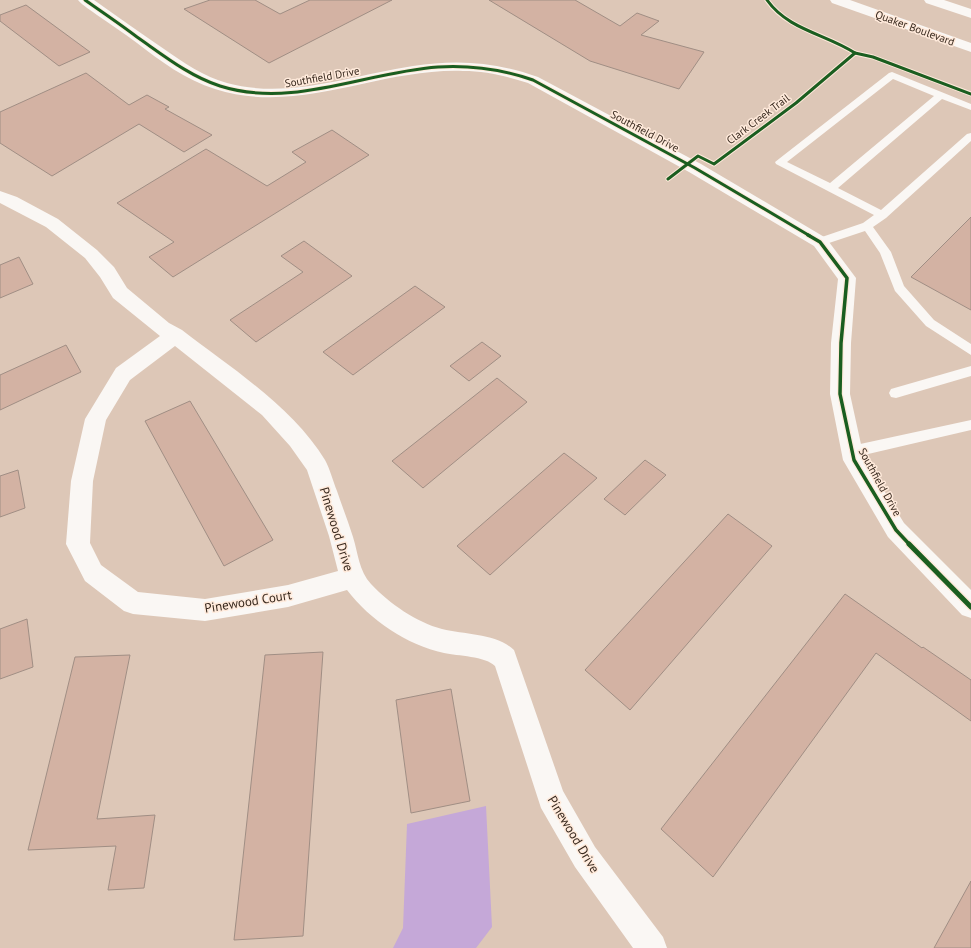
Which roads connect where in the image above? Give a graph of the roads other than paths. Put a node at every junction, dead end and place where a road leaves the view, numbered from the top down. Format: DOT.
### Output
graph roads {
  1 [pos="85,0"];
  2 [pos="837,0"];
  3 [pos="931,0"];
  4 [pos="971,14"];
  5 [pos="971,48"];
  6 [pos="941,95"];
  7 [pos="971,107"];
  8 [pos="971,136"];
  9 [pos="832,188"];
  10 [pos="0,197"];
  11 [pos="882,215"];
  12 [pos="867,226"];
  13 [pos="820,242"];
  14 [pos="175,335"];
  15 [pos="971,350"];
  16 [pos="971,371"];
  17 [pos="896,394"];
  18 [pos="971,425"];
  19 [pos="852,452"];
  20 [pos="352,578"];
  21 [pos="971,607"];
  22 [pos="652,948"];
  1 -- 13 [label="street, Southfield Drive"];
  2 -- 5 [label="street, Quaker Boulevard"];
  3 -- 4 [label="street"];
  6 -- 7 [label="lane"];
  6 -- 9 [label="lane"];
  6 -- 9 [label="lane"];
  8 -- 11 [label="lane"];
  9 -- 11 [label="lane"];
  10 -- 14 [label="street, Pinewood Drive"];
  11 -- 12 [label="lane"];
  12 -- 13 [label="lane"];
  12 -- 15 [label="lane"];
  13 -- 19 [label="street, Southfield Drive"];
  14 -- 20 [label="street, Pinewood Drive"];
  14 -- 20 [label="street, Pinewood Court"];
  16 -- 17 [label="lane"];
  18 -- 19 [label="lane"];
  19 -- 21 [label="street, Southfield Drive"];
  20 -- 22 [label="street, Pinewood Drive"];
}
